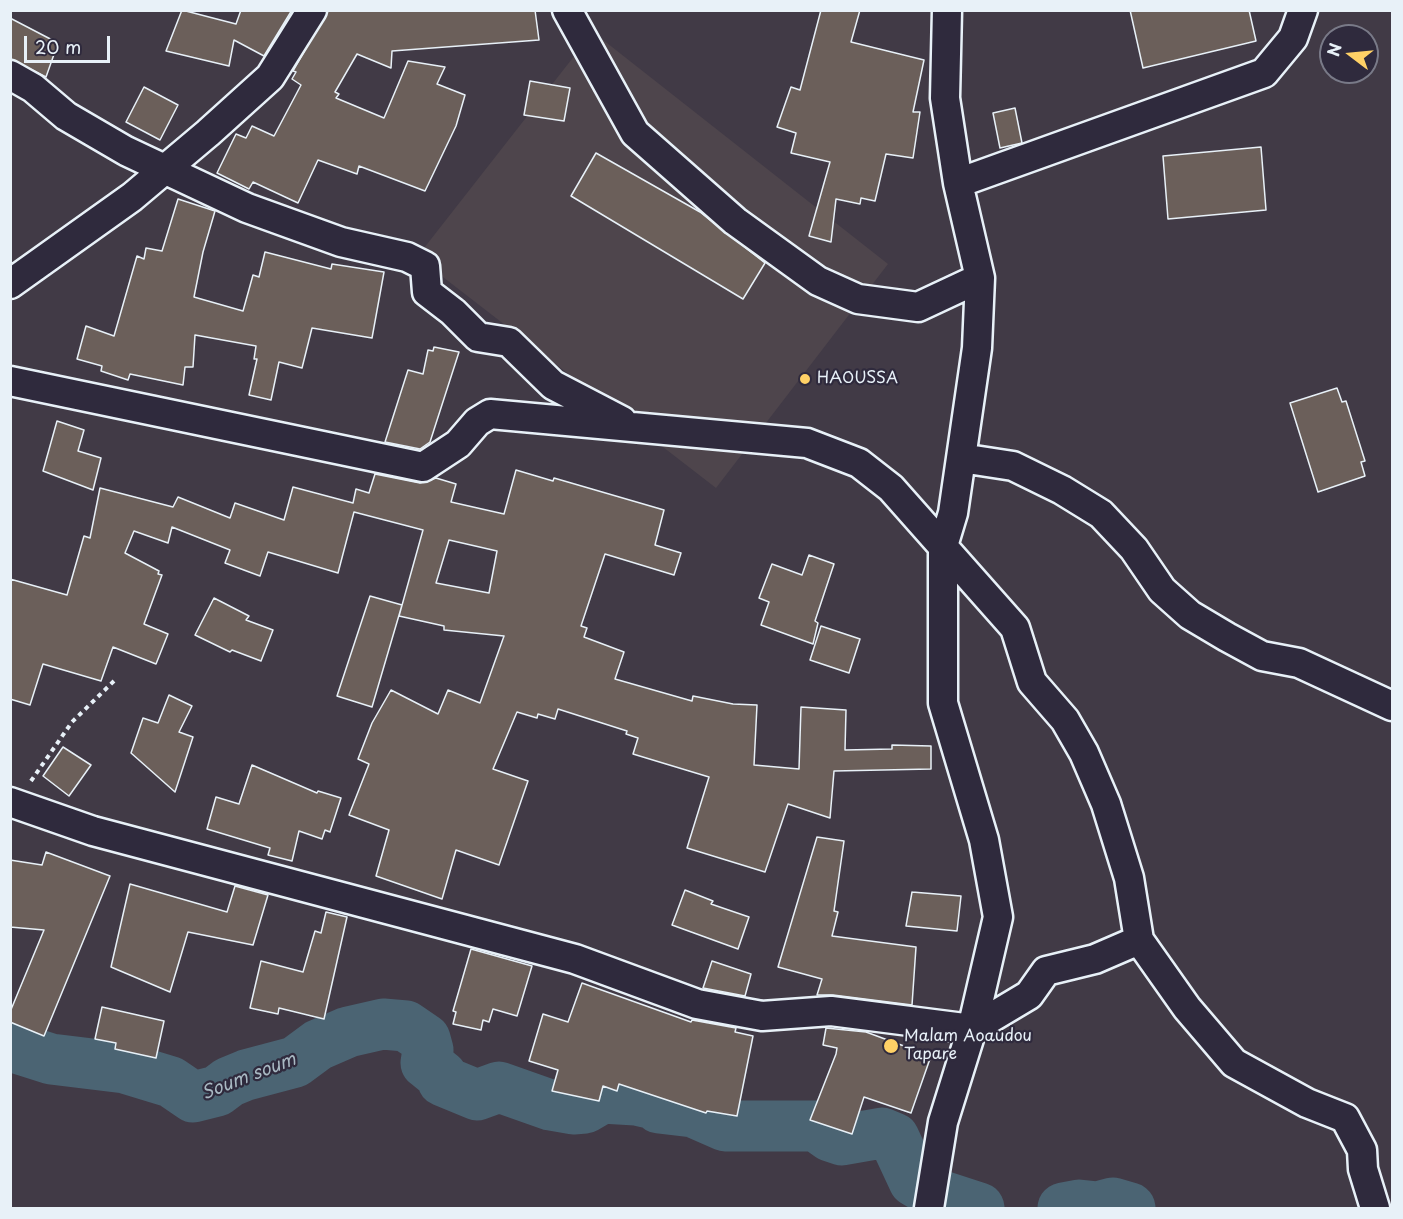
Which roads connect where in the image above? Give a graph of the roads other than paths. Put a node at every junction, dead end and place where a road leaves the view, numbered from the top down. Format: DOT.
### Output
graph roads {
  1 [pos="312,10"];
  2 [pos="567,10"];
  3 [pos="946,10"];
  4 [pos="1304,10"];
  5 [pos="10,75"];
  6 [pos="166,168"];
  7 [pos="958,183"];
  8 [pos="981,279"];
  9 [pos="10,284"];
  10 [pos="10,381"];
  11 [pos="634,428"];
  12 [pos="961,458"];
  13 [pos="944,546"];
  14 [pos="1392,706"];
  15 [pos="13,803"];
  16 [pos="1139,940"];
  17 [pos="972,1029"];
  18 [pos="929,1209"];
  19 [pos="1375,1209"];
  1 -- 6 [label="street"];
  2 -- 8 [label="street"];
  3 -- 7 [label="street"];
  4 -- 7 [label="street"];
  5 -- 6 [label="street"];
  6 -- 9 [label="street"];
  6 -- 11 [label="street"];
  7 -- 8 [label="street"];
  8 -- 12 [label="street"];
  10 -- 11 [label="street"];
  11 -- 13 [label="street"];
  12 -- 13 [label="street"];
  12 -- 14 [label="street"];
  13 -- 16 [label="street"];
  13 -- 17 [label="street"];
  15 -- 17 [label="street"];
  16 -- 17 [label="street"];
  16 -- 19 [label="street"];
  17 -- 18 [label="street"];
}
